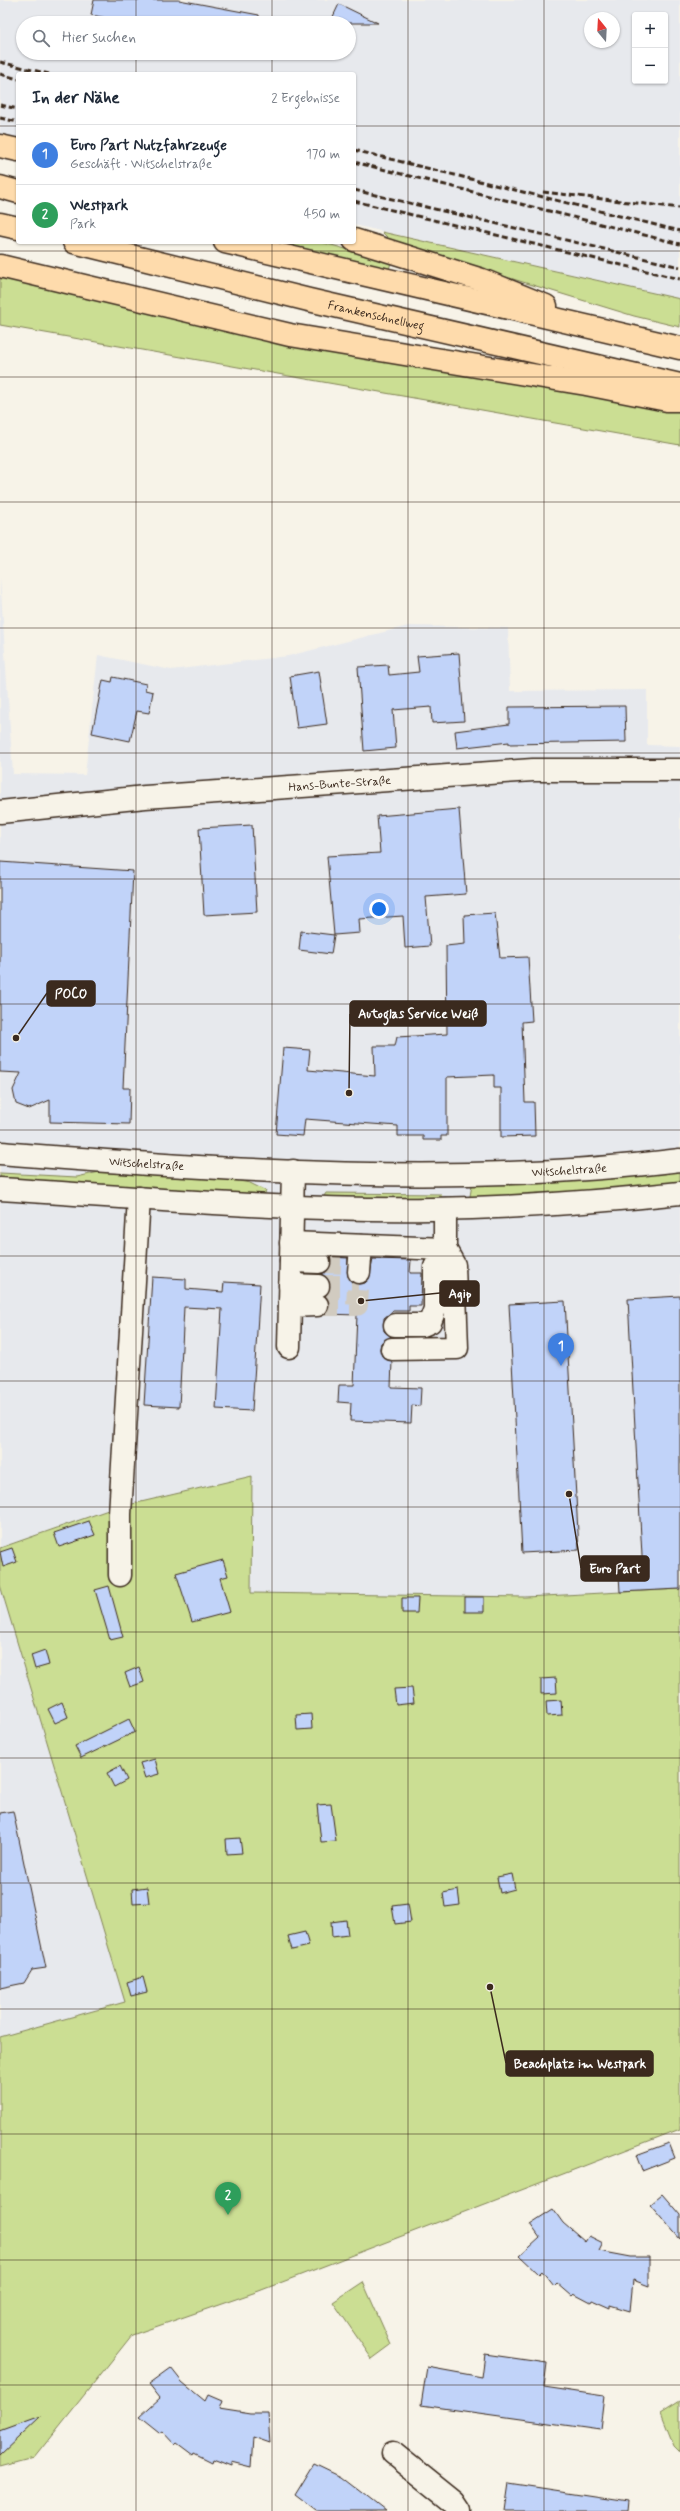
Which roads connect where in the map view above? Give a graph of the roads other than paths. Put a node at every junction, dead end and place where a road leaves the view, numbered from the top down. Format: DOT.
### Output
graph roads {
  1 [pos="0,146"];
  2 [pos="16,150"];
  3 [pos="0,187"];
  4 [pos="16,191"];
  5 [pos="0,224"];
  6 [pos="16,228"];
  7 [pos="356,241"];
  8 [pos="82,244"];
  9 [pos="234,244"];
  10 [pos="0,266"];
  11 [pos="614,333"];
  12 [pos="680,348"];
  13 [pos="680,385"];
  14 [pos="680,400"];
  15 [pos="680,770"];
  16 [pos="0,812"];
  17 [pos="0,1153"];
  18 [pos="680,1160"];
  19 [pos="293,1171"];
  20 [pos="458,1174"];
  21 [pos="0,1189"];
  22 [pos="680,1193"];
  23 [pos="139,1198"];
  24 [pos="292,1206"];
  25 [pos="452,1208"];
  26 [pos="445,1249"];
  27 [pos="291,1252"];
  28 [pos="319,1262"];
  29 [pos="318,1295"];
  30 [pos="290,1296"];
  31 [pos="395,1325"];
  32 [pos="289,1347"];
  33 [pos="392,1349"];
  34 [pos="120,1575"];
  35 [pos="393,2453"];
  36 [pos="460,2511"];
  1 -- 2 [label="highway"];
  3 -- 4 [label="highway"];
  5 -- 6 [label="highway"];
  7 -- 11 [label="highway"];
  8 -- 13 [label="highway, Frankenschnellweg"];
  9 -- 11 [label="highway"];
  10 -- 14 [label="highway"];
  11 -- 12 [label="highway"];
  15 -- 16 [label="street, Hans-Bunte-Straße"];
  17 -- 19 [label="street, Witschelstraße"];
  18 -- 20 [label="street, Witschelstraße"];
  19 -- 20 [label="street, Witschelstraße"];
  19 -- 24 [label="street"];
  20 -- 25 [label="street"];
  21 -- 23 [label="street"];
  22 -- 25 [label="street"];
  23 -- 24 [label="street"];
  23 -- 34 [label="street"];
  24 -- 25 [label="street"];
  24 -- 27 [label="street"];
  25 -- 26 [label="street"];
  26 -- 27 [label="street"];
  26 -- 31 [label="street"];
  26 -- 33 [label="street"];
  27 -- 28 [label="street"];
  27 -- 30 [label="street"];
  29 -- 30 [label="street"];
  30 -- 32 [label="street"];
  35 -- 36 [label="street"];
}
